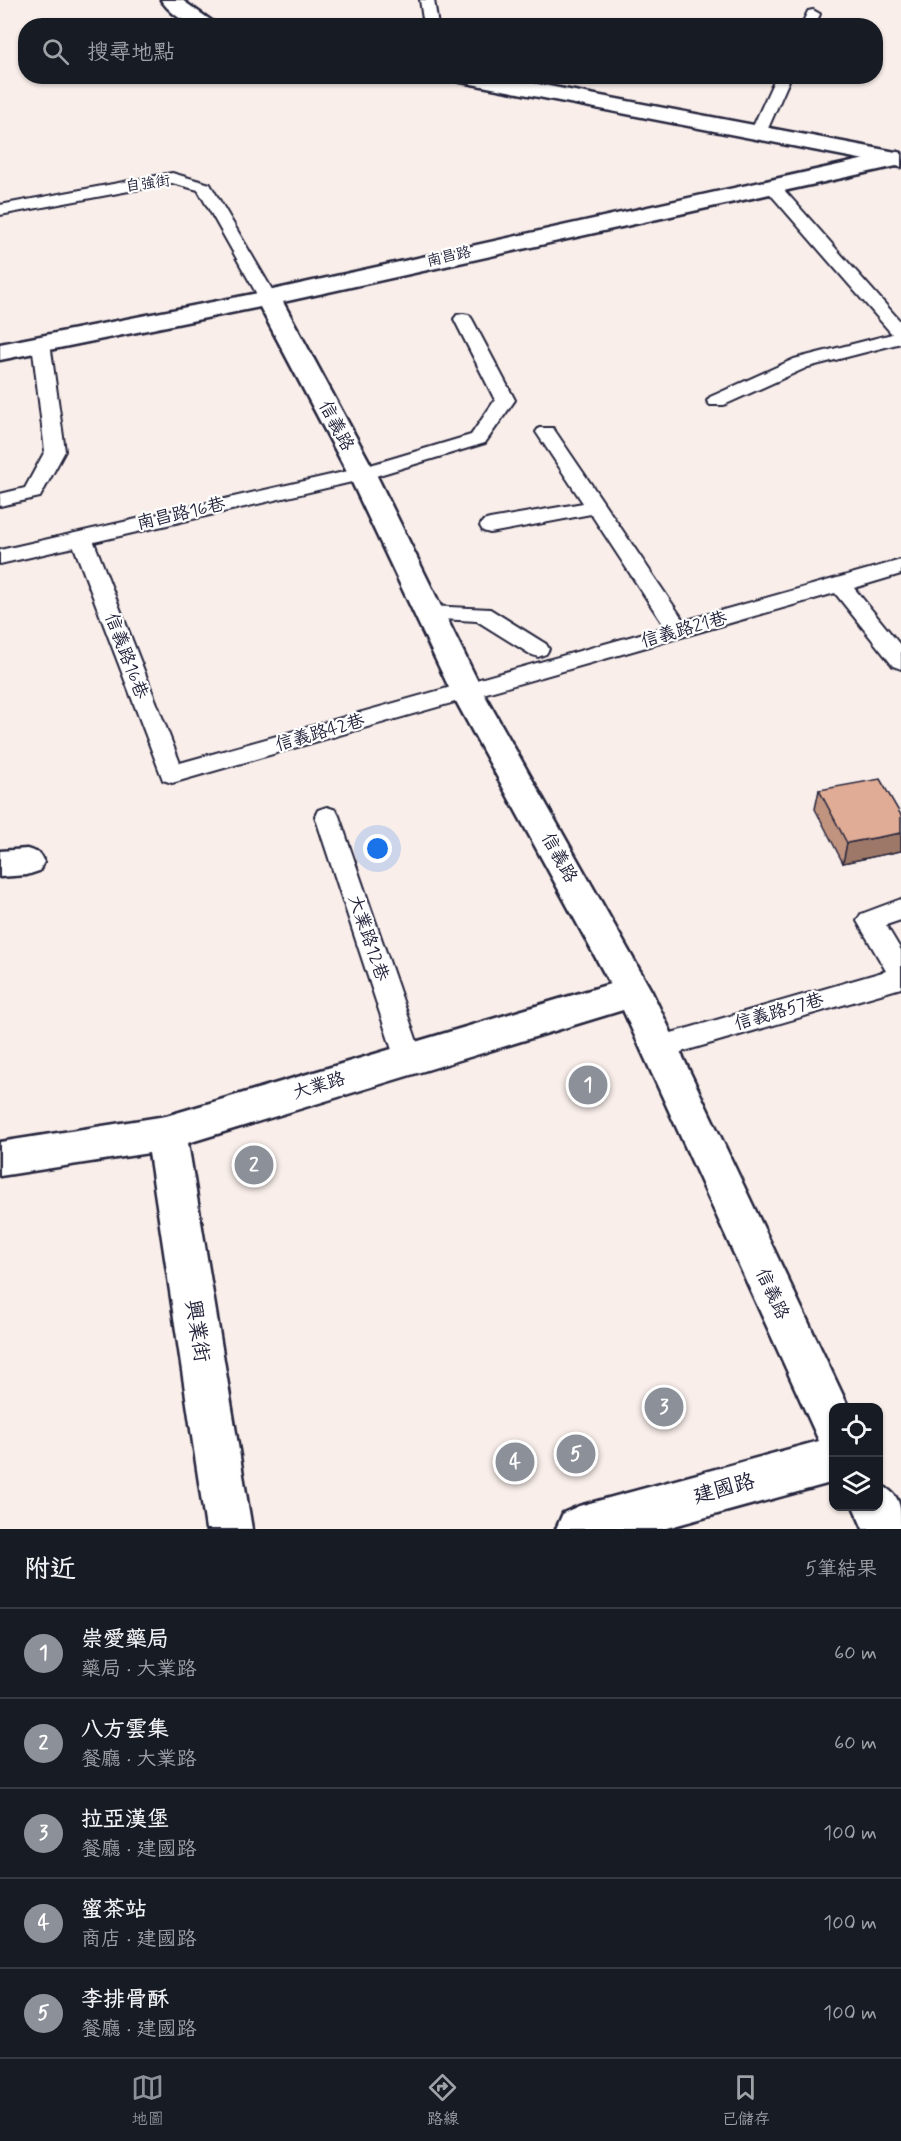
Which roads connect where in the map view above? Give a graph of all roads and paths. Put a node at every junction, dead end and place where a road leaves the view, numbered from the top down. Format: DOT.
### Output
graph roads {
  1 [pos="171,0"];
  2 [pos="427,0"];
  3 [pos="195,18"];
  4 [pos="430,18"];
  5 [pos="503,84"];
  6 [pos="780,84"];
  7 [pos="758,133"];
  8 [pos="899,160"];
  9 [pos="771,185"];
  10 [pos="0,210"];
  11 [pos="268,298"];
  12 [pos="463,319"];
  13 [pos="901,335"];
  14 [pos="41,343"];
  15 [pos="0,352"];
  16 [pos="717,401"];
  17 [pos="546,432"];
  18 [pos="362,474"];
  19 [pos="0,500"];
  20 [pos="596,507"];
  21 [pos="490,526"];
  22 [pos="81,537"];
  23 [pos="0,557"];
  24 [pos="901,567"];
  25 [pos="840,585"];
  26 [pos="429,613"];
  27 [pos="679,631"];
  28 [pos="537,649"];
  29 [pos="901,661"];
  30 [pos="467,692"];
  31 [pos="172,774"];
  32 [pos="327,816"];
  33 [pos="901,909"];
  34 [pos="901,975"];
  35 [pos="633,992"];
  36 [pos="657,1048"];
  37 [pos="409,1059"];
  38 [pos="166,1132"];
  39 [pos="0,1160"];
  40 [pos="829,1414"];
  41 [pos="829,1460"];
  42 [pos="879,1511"];
  43 [pos="228,1529"];
  44 [pos="579,1529"];
  45 [pos="889,1529"];
  1 -- 3 [label="street"];
  2 -- 4 [label="lane"];
  5 -- 7 [label="street"];
  6 -- 7 [label="lane"];
  7 -- 8 [label="street"];
  8 -- 9 [label="street, 南昌路"];
  9 -- 11 [label="street, 南昌路"];
  9 -- 13 [label="lane"];
  10 -- 11 [label="lane, 自強街"];
  11 -- 14 [label="street, 南昌路"];
  11 -- 18 [label="street, 信義路"];
  12 -- 18 [label="lane, 南昌路16巷"];
  13 -- 16 [label="lane"];
  14 -- 15 [label="street, 南昌路"];
  14 -- 19 [label="lane"];
  17 -- 20 [label="lane"];
  18 -- 22 [label="lane, 南昌路16巷"];
  18 -- 26 [label="street, 信義路"];
  20 -- 21 [label="lane"];
  20 -- 27 [label="lane"];
  22 -- 23 [label="lane, 南昌路16巷"];
  22 -- 31 [label="lane, 信義路16巷"];
  24 -- 25 [label="lane, 信義路21巷"];
  25 -- 27 [label="lane, 信義路21巷"];
  25 -- 29 [label="lane"];
  26 -- 28 [label="lane"];
  26 -- 30 [label="street, 信義路"];
  27 -- 30 [label="lane, 信義路21巷"];
  30 -- 31 [label="lane, 信義路42巷"];
  30 -- 35 [label="street, 信義路"];
  32 -- 37 [label="lane, 大業路12巷"];
  33 -- 34 [label="lane, 信義路57巷"];
  34 -- 36 [label="lane, 信義路57巷"];
  35 -- 36 [label="street, 信義路"];
  35 -- 37 [label="street, 大業路"];
  36 -- 40 [label="street, 信義路"];
  37 -- 38 [label="street, 大業路"];
  38 -- 39 [label="street, 大業路"];
  38 -- 43 [label="street, 興業街"];
  41 -- 44 [label="street, 建國路"];
  42 -- 45 [label="street"];
}
